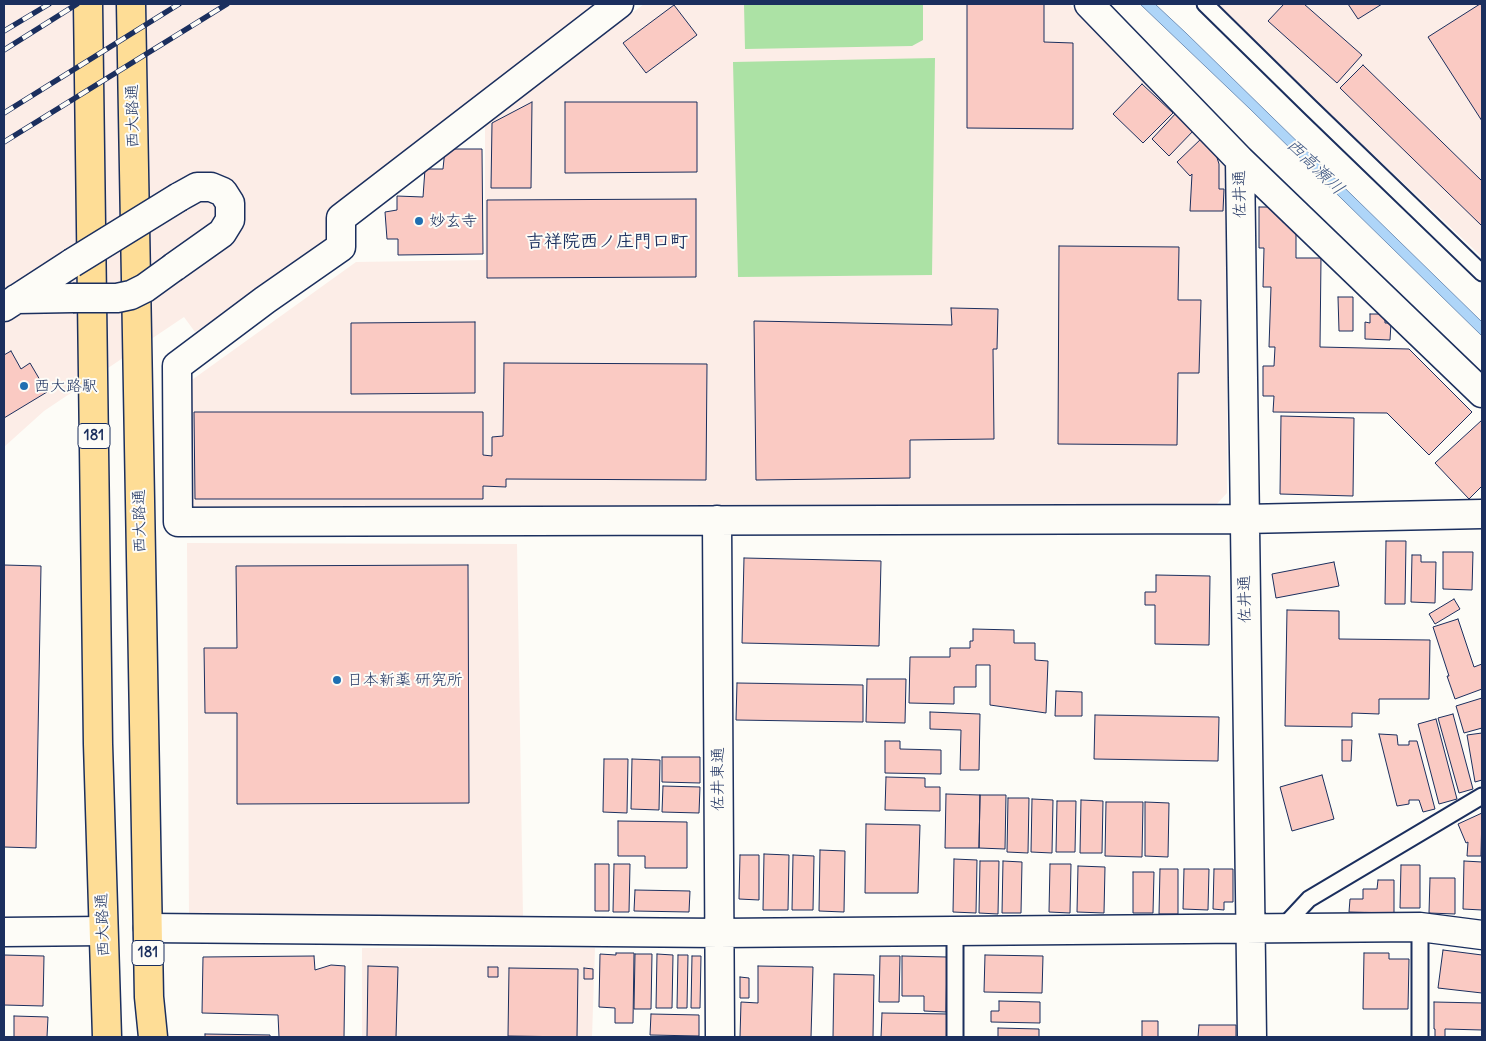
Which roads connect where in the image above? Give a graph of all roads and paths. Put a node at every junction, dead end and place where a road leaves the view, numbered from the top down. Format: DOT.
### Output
graph roads {
  1 [pos="88,4"];
  2 [pos="131,4"];
  3 [pos="618,4"];
  4 [pos="1089,4"];
  5 [pos="1205,4"];
  6 [pos="1240,160"];
  7 [pos="1482,273"];
  8 [pos="10,303"];
  9 [pos="1482,394"];
  10 [pos="1482,514"];
  11 [pos="1244,519"];
  12 [pos="717,520"];
  13 [pos="1482,796"];
  14 [pos="1420,927"];
  15 [pos="148,928"];
  16 [pos="1250,928"];
  17 [pos="1282,928"];
  18 [pos="103,931"];
  19 [pos="955,931"];
  20 [pos="4,932"];
  21 [pos="719,933"];
  22 [pos="1482,935"];
  23 [pos="108,1037"];
  24 [pos="153,1037"];
  25 [pos="720,1037"];
  26 [pos="955,1037"];
  27 [pos="1252,1037"];
  28 [pos="1420,1037"];
  1 -- 18 [label="main road, 西大路通 / 181"];
  2 -- 15 [label="main road, 西大路通 / 181"];
  3 -- 12 [label="street"];
  4 -- 6 [label="street"];
  5 -- 7 [label="lane"];
  6 -- 9 [label="street"];
  6 -- 11 [label="street, 佐井通"];
  8 -- 8 [label="street, bridge"];
  10 -- 11 [label="street"];
  11 -- 12 [label="street"];
  11 -- 16 [label="street, 佐井通"];
  12 -- 21 [label="street, 佐井東通"];
  13 -- 17 [label="lane"];
  14 -- 17 [label="street"];
  14 -- 22 [label="street"];
  14 -- 28 [label="lane"];
  15 -- 21 [label="street"];
  15 -- 24 [label="main road, 西大路通 / 181"];
  16 -- 17 [label="street"];
  16 -- 19 [label="street"];
  16 -- 27 [label="street, 佐井通"];
  18 -- 20 [label="street"];
  18 -- 23 [label="main road, 西大路通 / 181"];
  19 -- 21 [label="street"];
  19 -- 26 [label="lane"];
  21 -- 25 [label="street, 佐井東通"];
}
